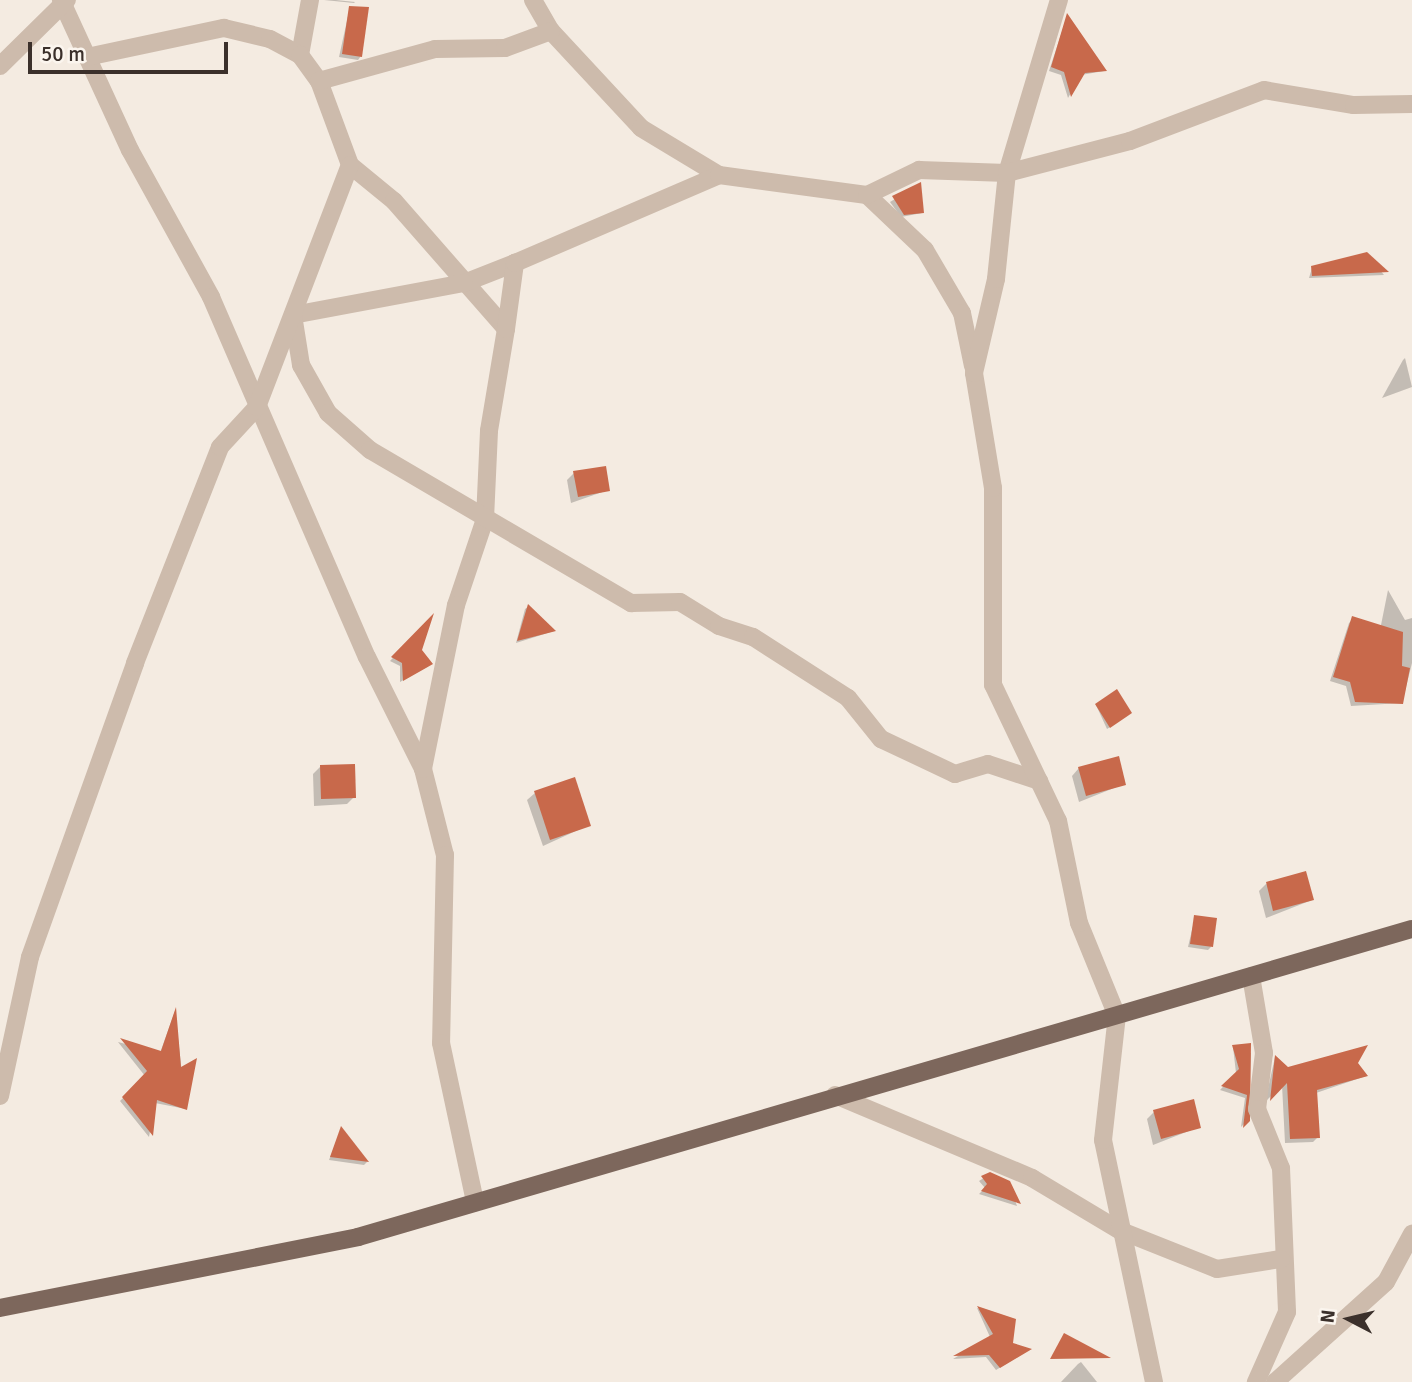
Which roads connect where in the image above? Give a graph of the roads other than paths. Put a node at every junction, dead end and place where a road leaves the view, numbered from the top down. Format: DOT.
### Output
graph roads {
  1 [pos="310,0"];
  2 [pos="533,0"];
  3 [pos="64,1"];
  4 [pos="1063,3"];
  5 [pos="551,31"];
  6 [pos="300,55"];
  7 [pos="88,57"];
  8 [pos="0,65"];
  9 [pos="319,81"];
  10 [pos="1412,104"];
  11 [pos="350,165"];
  12 [pos="1007,173"];
  13 [pos="719,175"];
  14 [pos="867,195"];
  15 [pos="515,263"];
  16 [pos="464,283"];
  17 [pos="293,315"];
  18 [pos="506,329"];
  19 [pos="974,373"];
  20 [pos="257,407"];
  21 [pos="485,519"];
  22 [pos="422,769"];
  23 [pos="1039,781"];
  24 [pos="1412,929"];
  25 [pos="1251,976"];
  26 [pos="1117,1016"];
  27 [pos="835,1095"];
  28 [pos="0,1096"];
  29 [pos="475,1202"];
  30 [pos="1119,1230"];
  31 [pos="1412,1234"];
  32 [pos="1281,1259"];
  33 [pos="0,1308"];
  34 [pos="1154,1382"];
  35 [pos="1256,1382"];
  36 [pos="1275,1382"];
  1 -- 6 [label="street"];
  2 -- 5 [label="street"];
  3 -- 7 [label="street"];
  3 -- 8 [label="street"];
  4 -- 12 [label="street"];
  5 -- 9 [label="street"];
  5 -- 13 [label="street"];
  6 -- 7 [label="street"];
  6 -- 9 [label="street"];
  7 -- 20 [label="street"];
  9 -- 11 [label="street"];
  10 -- 12 [label="street"];
  11 -- 16 [label="street"];
  11 -- 17 [label="street"];
  12 -- 14 [label="street"];
  12 -- 19 [label="street"];
  13 -- 14 [label="street"];
  13 -- 15 [label="street"];
  14 -- 19 [label="street"];
  15 -- 16 [label="street"];
  15 -- 18 [label="street"];
  16 -- 17 [label="street"];
  16 -- 18 [label="street"];
  17 -- 20 [label="street"];
  17 -- 21 [label="street"];
  18 -- 21 [label="street"];
  19 -- 23 [label="street"];
  20 -- 22 [label="street"];
  20 -- 28 [label="street"];
  21 -- 22 [label="street"];
  21 -- 23 [label="street"];
  22 -- 29 [label="street"];
  23 -- 26 [label="street"];
  24 -- 25 [label="main road"];
  25 -- 26 [label="main road"];
  25 -- 32 [label="street"];
  26 -- 27 [label="main road"];
  26 -- 30 [label="street"];
  27 -- 29 [label="main road"];
  27 -- 30 [label="street"];
  29 -- 33 [label="main road"];
  30 -- 32 [label="street"];
  30 -- 34 [label="street"];
  31 -- 36 [label="street"];
  32 -- 35 [label="street"];
}
